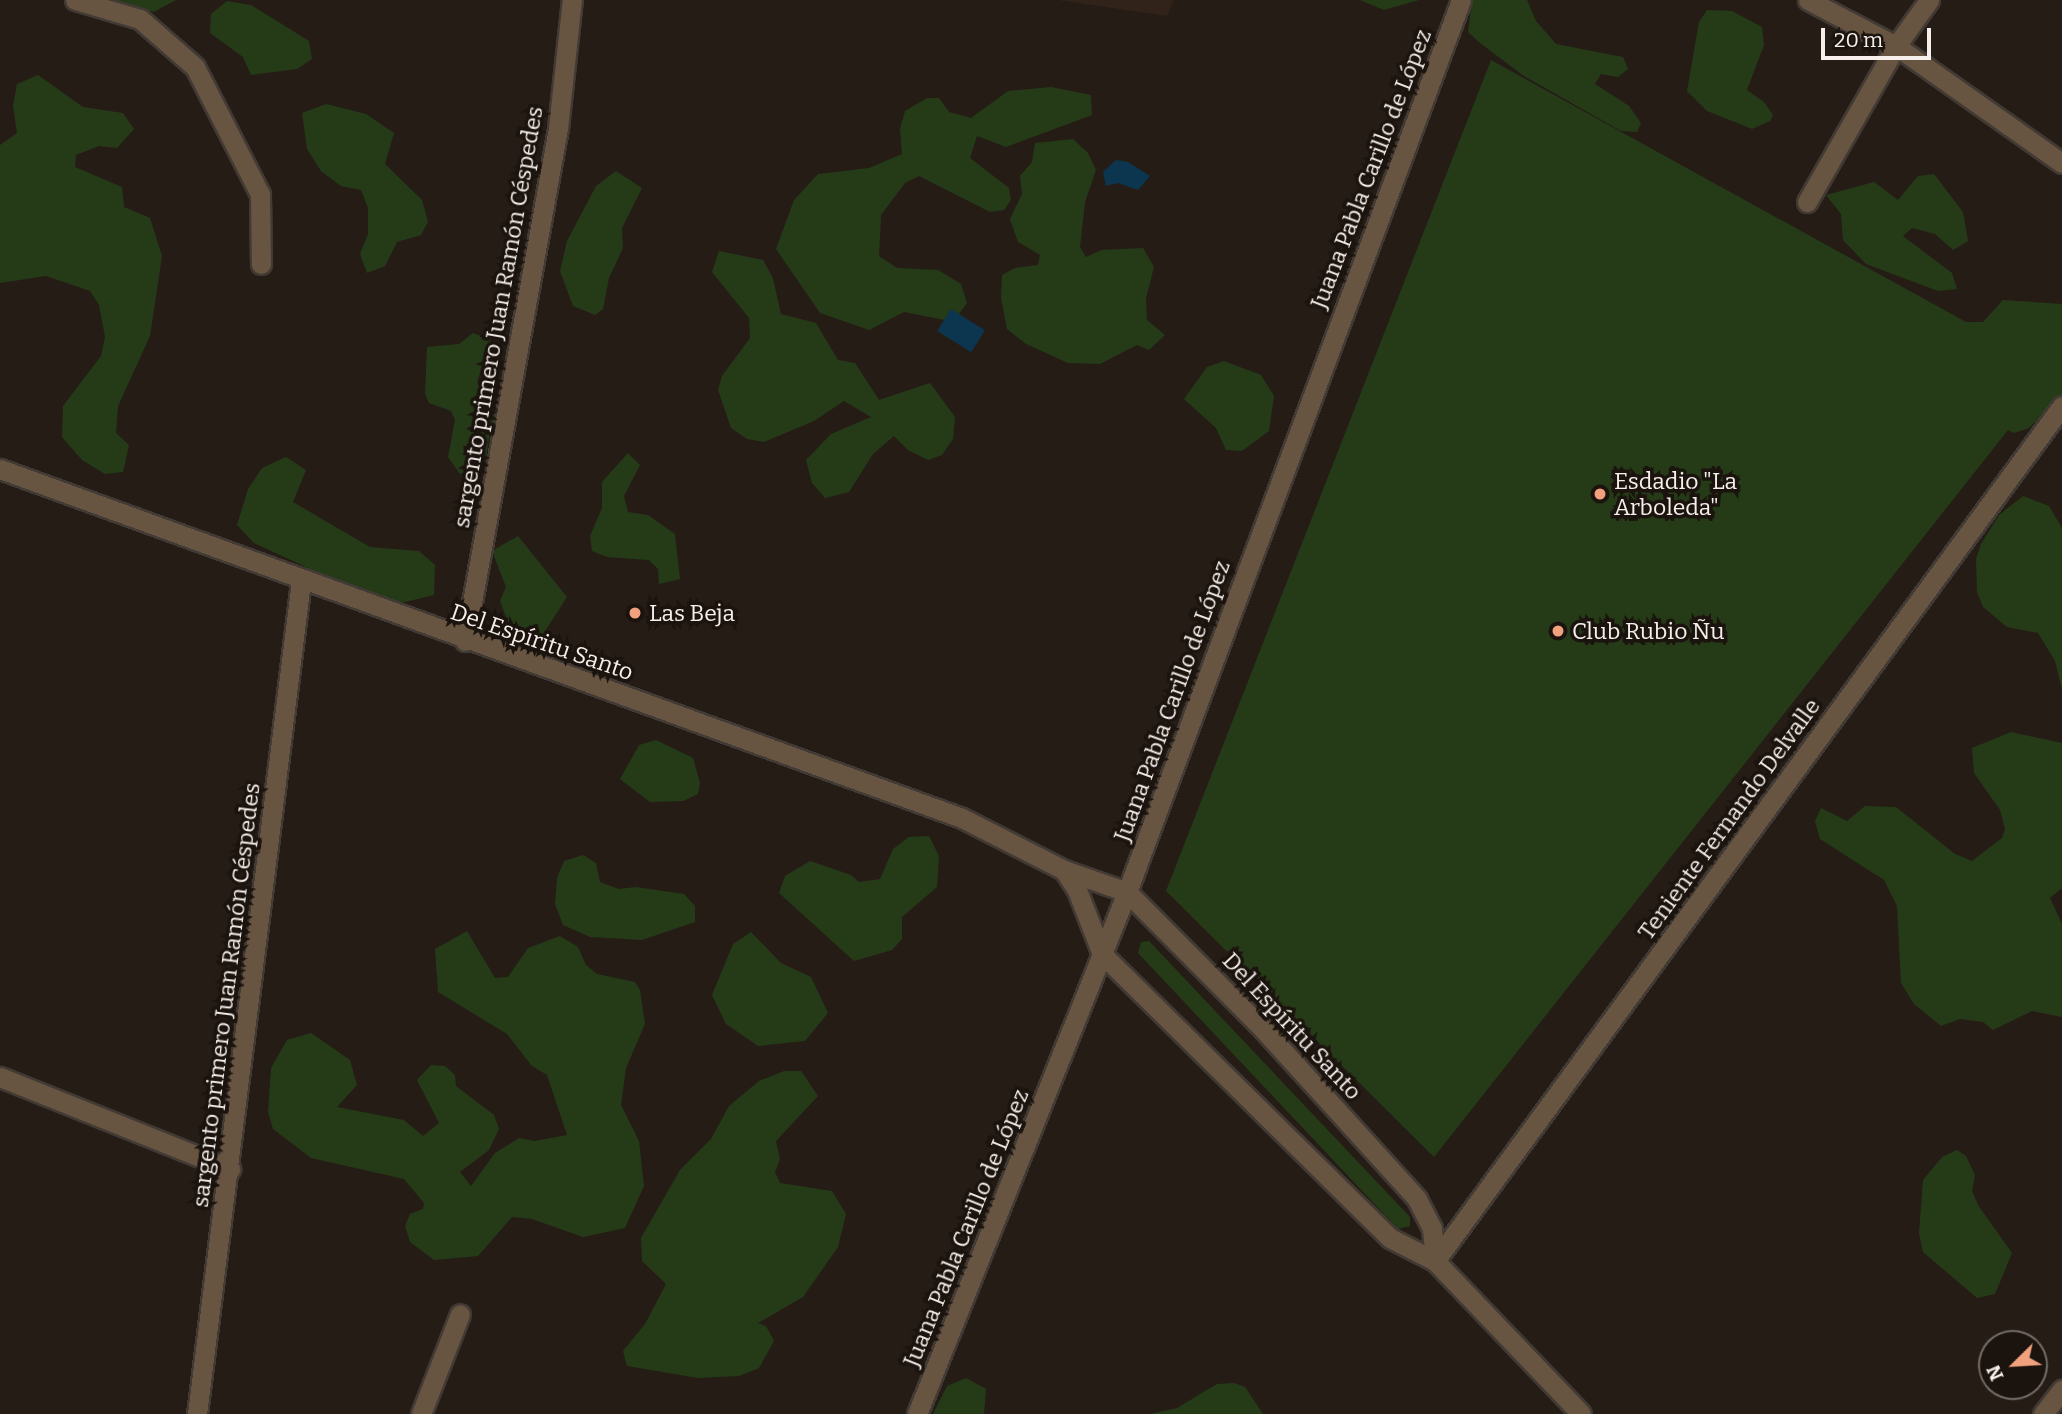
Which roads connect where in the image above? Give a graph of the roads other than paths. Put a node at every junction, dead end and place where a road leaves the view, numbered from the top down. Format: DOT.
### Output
graph roads {
  1 [pos="75,0"];
  2 [pos="572,0"];
  3 [pos="1461,0"];
  4 [pos="1808,0"];
  5 [pos="1929,0"];
  6 [pos="1896,46"];
  7 [pos="2062,163"];
  8 [pos="1807,202"];
  9 [pos="261,264"];
  10 [pos="2062,406"];
  11 [pos="0,469"];
  12 [pos="301,581"];
  13 [pos="466,641"];
  14 [pos="1064,870"];
  15 [pos="1128,892"];
  16 [pos="1102,954"];
  17 [pos="0,1077"];
  18 [pos="230,1169"];
  19 [pos="1435,1261"];
  20 [pos="460,1314"];
  21 [pos="2062,1390"];
  22 [pos="197,1414"];
  23 [pos="421,1414"];
  24 [pos="917,1414"];
  25 [pos="1581,1414"];
  26 [pos="2043,1414"];
  1 -- 9 [label="street"];
  2 -- 13 [label="street, sargento primero Juan Ramón Céspedes"];
  3 -- 15 [label="street, Juana Pabla Carillo de López"];
  4 -- 6 [label="street"];
  5 -- 6 [label="street"];
  6 -- 7 [label="street"];
  6 -- 8 [label="street"];
  10 -- 19 [label="street, Teniente Fernando Delvalle"];
  11 -- 12 [label="street, Del Espíritu Santo"];
  12 -- 13 [label="street, Del Espíritu Santo"];
  12 -- 18 [label="street, sargento primero Juan Ramón Céspedes"];
  13 -- 14 [label="street, Del Espíritu Santo"];
  14 -- 15 [label="street, Del Espíritu Santo"];
  14 -- 16 [label="street"];
  15 -- 16 [label="street, Juana Pabla Carillo de López"];
  15 -- 19 [label="street, Del Espíritu Santo"];
  16 -- 19 [label="street"];
  16 -- 24 [label="street, Juana Pabla Carillo de López"];
  17 -- 18 [label="street"];
  18 -- 22 [label="street, sargento primero Juan Ramón Céspedes"];
  19 -- 25 [label="street"];
  20 -- 23 [label="street"];
  21 -- 26 [label="street"];
}
